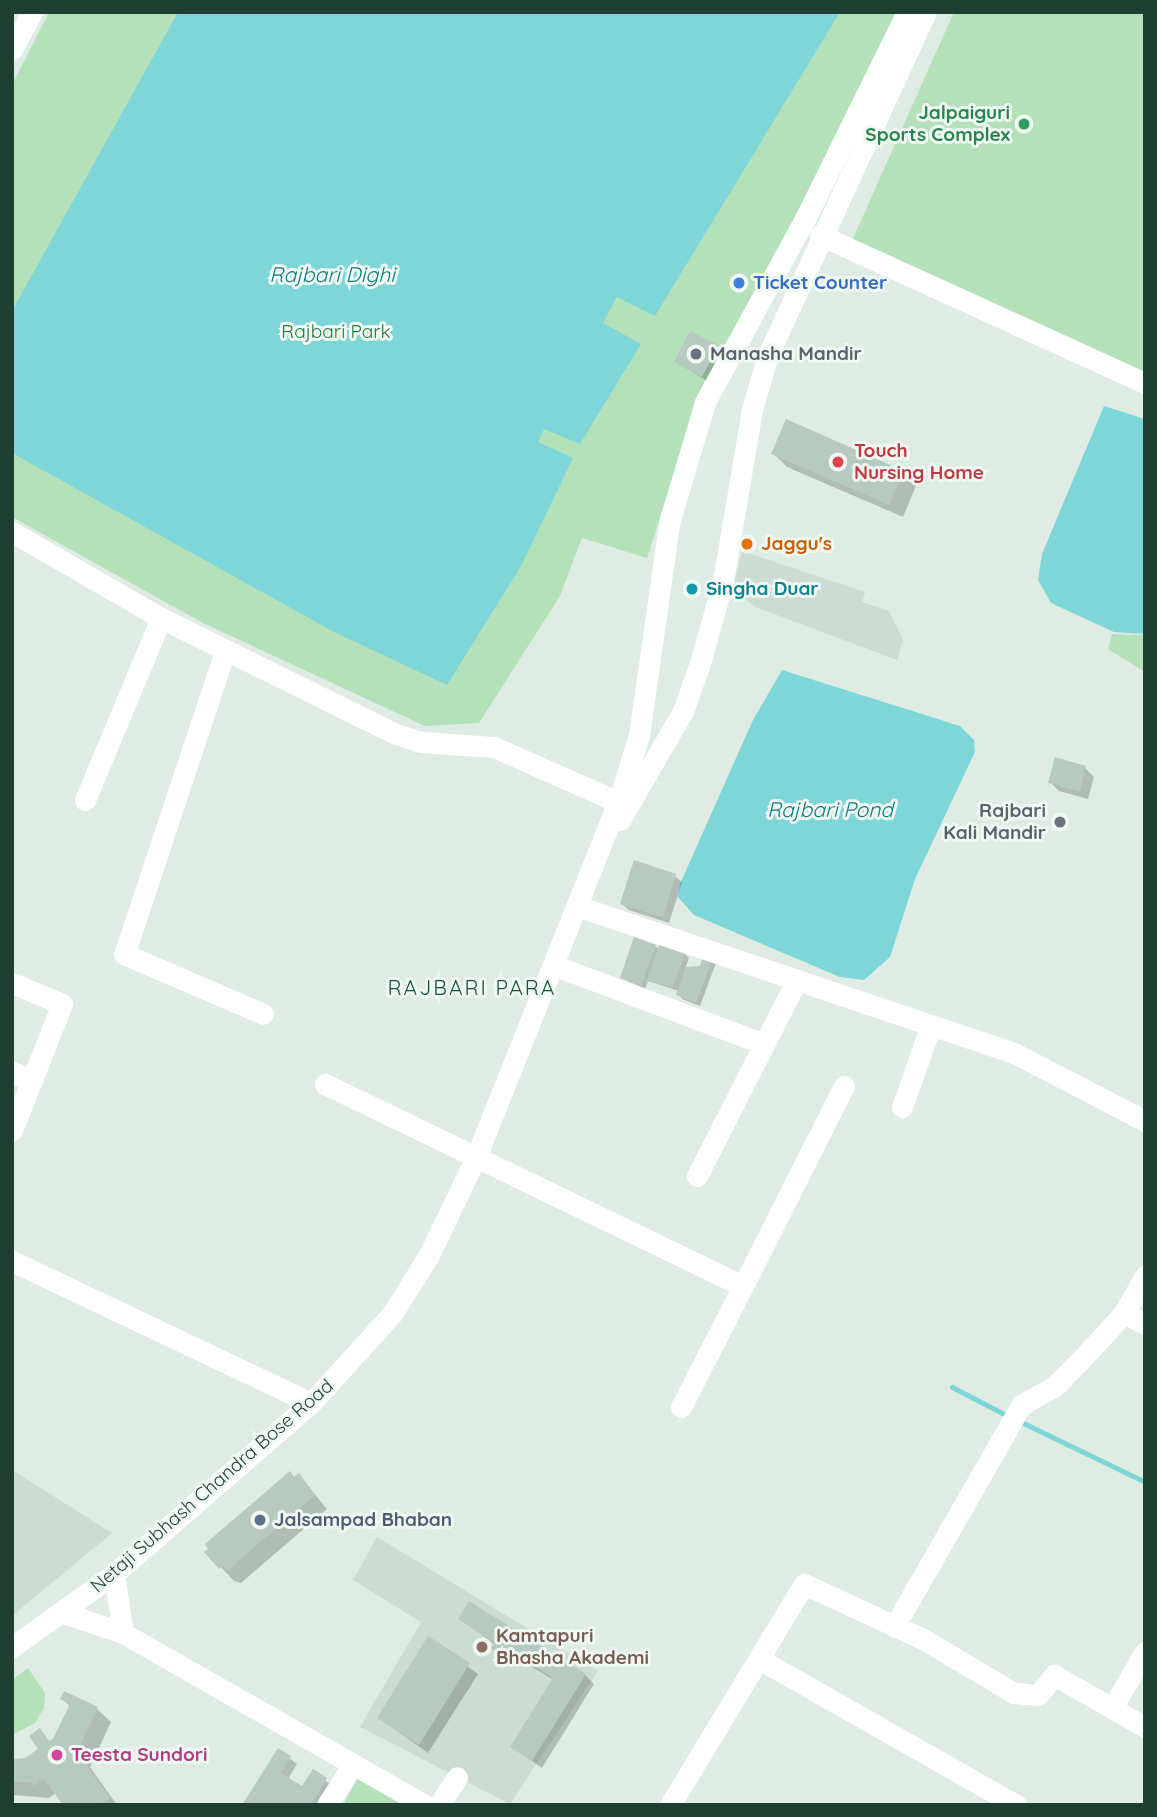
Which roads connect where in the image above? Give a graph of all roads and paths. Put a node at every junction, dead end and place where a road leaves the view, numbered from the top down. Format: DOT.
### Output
graph roads {
  1 [pos="32,12"];
  2 [pos="907,12"];
  3 [pos="926,12"];
  4 [pos="12,49"];
  5 [pos="820,235"];
  6 [pos="1145,383"];
  7 [pos="12,532"];
  8 [pos="162,618"];
  9 [pos="225,651"];
  10 [pos="85,800"];
  11 [pos="618,802"];
  12 [pos="602,848"];
  13 [pos="577,906"];
  14 [pos="553,965"];
  15 [pos="796,980"];
  16 [pos="12,983"];
  17 [pos="263,1014"];
  18 [pos="931,1025"];
  19 [pos="764,1044"];
  20 [pos="22,1076"];
  21 [pos="325,1084"];
  22 [pos="844,1086"];
  23 [pos="902,1107"];
  24 [pos="1145,1121"];
  25 [pos="12,1130"];
  26 [pos="475,1157"];
  27 [pos="697,1176"];
  28 [pos="12,1261"];
  29 [pos="1145,1276"];
  30 [pos="743,1286"];
  31 [pos="1124,1313"];
  32 [pos="1145,1324"];
  33 [pos="311,1403"];
  34 [pos="681,1406"];
  35 [pos="114,1574"];
  36 [pos="61,1612"];
  37 [pos="894,1627"];
  38 [pos="124,1633"];
  39 [pos="12,1647"];
  40 [pos="1145,1652"];
  41 [pos="760,1660"];
  42 [pos="1112,1708"];
  43 [pos="1145,1727"];
  44 [pos="352,1766"];
  45 [pos="457,1777"];
  46 [pos="327,1805"];
  47 [pos="425,1805"];
  48 [pos="439,1805"];
  49 [pos="670,1805"];
  50 [pos="1016,1805"];
  1 -- 4 [label="street"];
  2 -- 11 [label="street, Netaji Subhash Chandra Bose Road"];
  3 -- 5 [label="street, Netaji Subhash Chandra Bose Road"];
  5 -- 6 [label="street"];
  5 -- 12 [label="street, Netaji Subhash Chandra Bose Road"];
  7 -- 8 [label="street"];
  8 -- 9 [label="street"];
  8 -- 10 [label="street"];
  9 -- 11 [label="street"];
  9 -- 17 [label="street"];
  11 -- 12 [label="street, Netaji Subhash Chandra Bose Road"];
  12 -- 13 [label="street, Netaji Subhash Chandra Bose Road"];
  13 -- 14 [label="street, Netaji Subhash Chandra Bose Road"];
  13 -- 15 [label="street"];
  14 -- 19 [label="street"];
  14 -- 26 [label="street, Netaji Subhash Chandra Bose Road"];
  15 -- 18 [label="street"];
  15 -- 19 [label="street"];
  16 -- 20 [label="street"];
  18 -- 23 [label="street"];
  18 -- 24 [label="street"];
  19 -- 27 [label="street"];
  20 -- 25 [label="street"];
  21 -- 26 [label="street"];
  22 -- 30 [label="street"];
  26 -- 30 [label="street"];
  26 -- 33 [label="street, Netaji Subhash Chandra Bose Road"];
  28 -- 33 [label="street"];
  29 -- 31 [label="street"];
  30 -- 34 [label="street"];
  31 -- 32 [label="street"];
  31 -- 37 [label="street"];
  33 -- 35 [label="street, Netaji Subhash Chandra Bose Road"];
  35 -- 36 [label="street, Netaji Subhash Chandra Bose Road"];
  35 -- 38 [label="street"];
  36 -- 38 [label="street"];
  36 -- 39 [label="street, Netaji Subhash Chandra Bose Road"];
  37 -- 41 [label="street"];
  37 -- 42 [label="street"];
  38 -- 44 [label="street"];
  40 -- 42 [label="street"];
  41 -- 49 [label="street"];
  41 -- 50 [label="street"];
  42 -- 43 [label="street"];
  44 -- 46 [label="street"];
  44 -- 47 [label="street"];
  45 -- 48 [label="street"];
}
